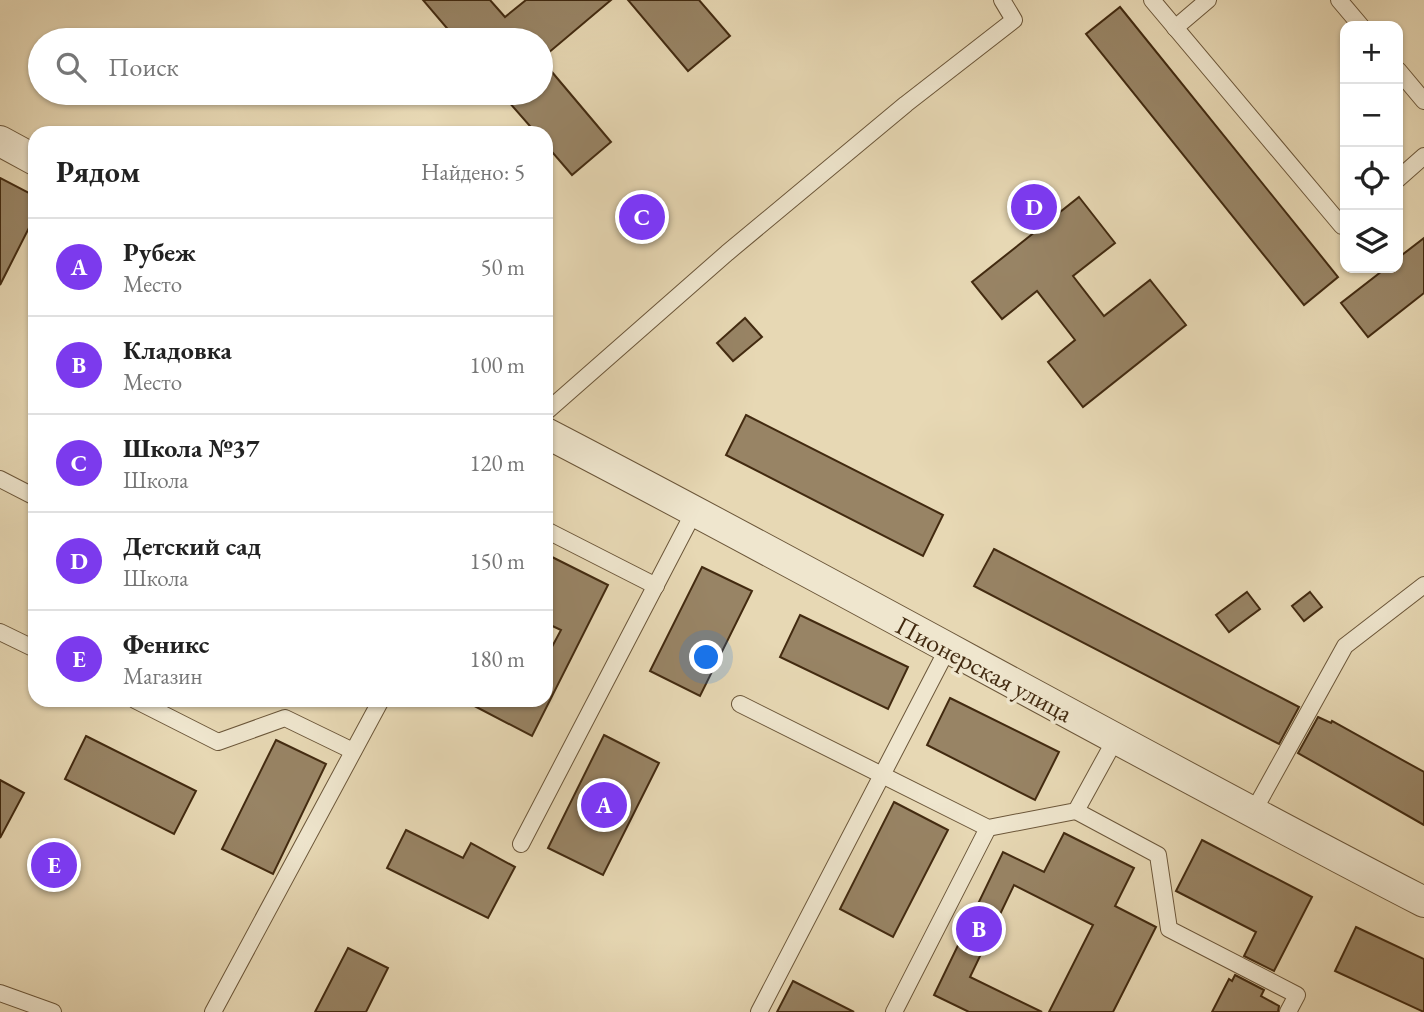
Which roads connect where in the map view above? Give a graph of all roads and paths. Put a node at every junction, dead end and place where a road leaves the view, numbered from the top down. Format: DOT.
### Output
graph roads {
  1 [pos="1002,0"];
  2 [pos="1152,0"];
  3 [pos="1208,0"];
  4 [pos="1339,0"];
  5 [pos="1357,21"];
  6 [pos="1175,27"];
  7 [pos="1403,76"];
  8 [pos="1424,102"];
  9 [pos="0,141"];
  10 [pos="28,156"];
  11 [pos="1424,156"];
  12 [pos="1403,175"];
  13 [pos="1340,224"];
  14 [pos="553,406"];
  15 [pos="553,437"];
  16 [pos="0,480"];
  17 [pos="28,494"];
  18 [pos="695,510"];
  19 [pos="553,534"];
  20 [pos="1424,585"];
  21 [pos="656,586"];
  22 [pos="0,632"];
  23 [pos="28,646"];
  24 [pos="947,650"];
  25 [pos="740,704"];
  26 [pos="149,707"];
  27 [pos="377,707"];
  28 [pos="1115,740"];
  29 [pos="353,751"];
  30 [pos="883,774"];
  31 [pos="1076,811"];
  32 [pos="1252,814"];
  33 [pos="988,828"];
  34 [pos="521,844"];
  35 [pos="1424,902"];
  36 [pos="0,993"];
  37 [pos="53,1012"];
  38 [pos="213,1012"];
  39 [pos="759,1012"];
  40 [pos="894,1012"];
  41 [pos="1288,1012"];
  1 -- 14 [label="lane"];
  2 -- 6 [label="lane"];
  3 -- 6 [label="lane"];
  4 -- 5 [label="lane"];
  6 -- 13 [label="lane"];
  7 -- 8 [label="lane"];
  9 -- 10 [label="street"];
  11 -- 12 [label="lane"];
  15 -- 18 [label="street, Пионерская улица"];
  16 -- 17 [label="lane"];
  18 -- 21 [label="lane"];
  18 -- 24 [label="street, Пионерская улица"];
  19 -- 21 [label="lane"];
  20 -- 32 [label="lane"];
  21 -- 34 [label="lane"];
  22 -- 23 [label="lane"];
  24 -- 28 [label="street, Пионерская улица"];
  24 -- 30 [label="lane"];
  25 -- 30 [label="lane"];
  26 -- 29 [label="lane"];
  27 -- 29 [label="lane"];
  28 -- 31 [label="lane"];
  28 -- 32 [label="street, Пионерская улица"];
  29 -- 38 [label="lane"];
  30 -- 33 [label="lane"];
  30 -- 39 [label="lane"];
  31 -- 33 [label="lane"];
  31 -- 41 [label="lane"];
  32 -- 35 [label="street, Пионерская улица"];
  33 -- 40 [label="lane"];
  36 -- 37 [label="lane"];
}
